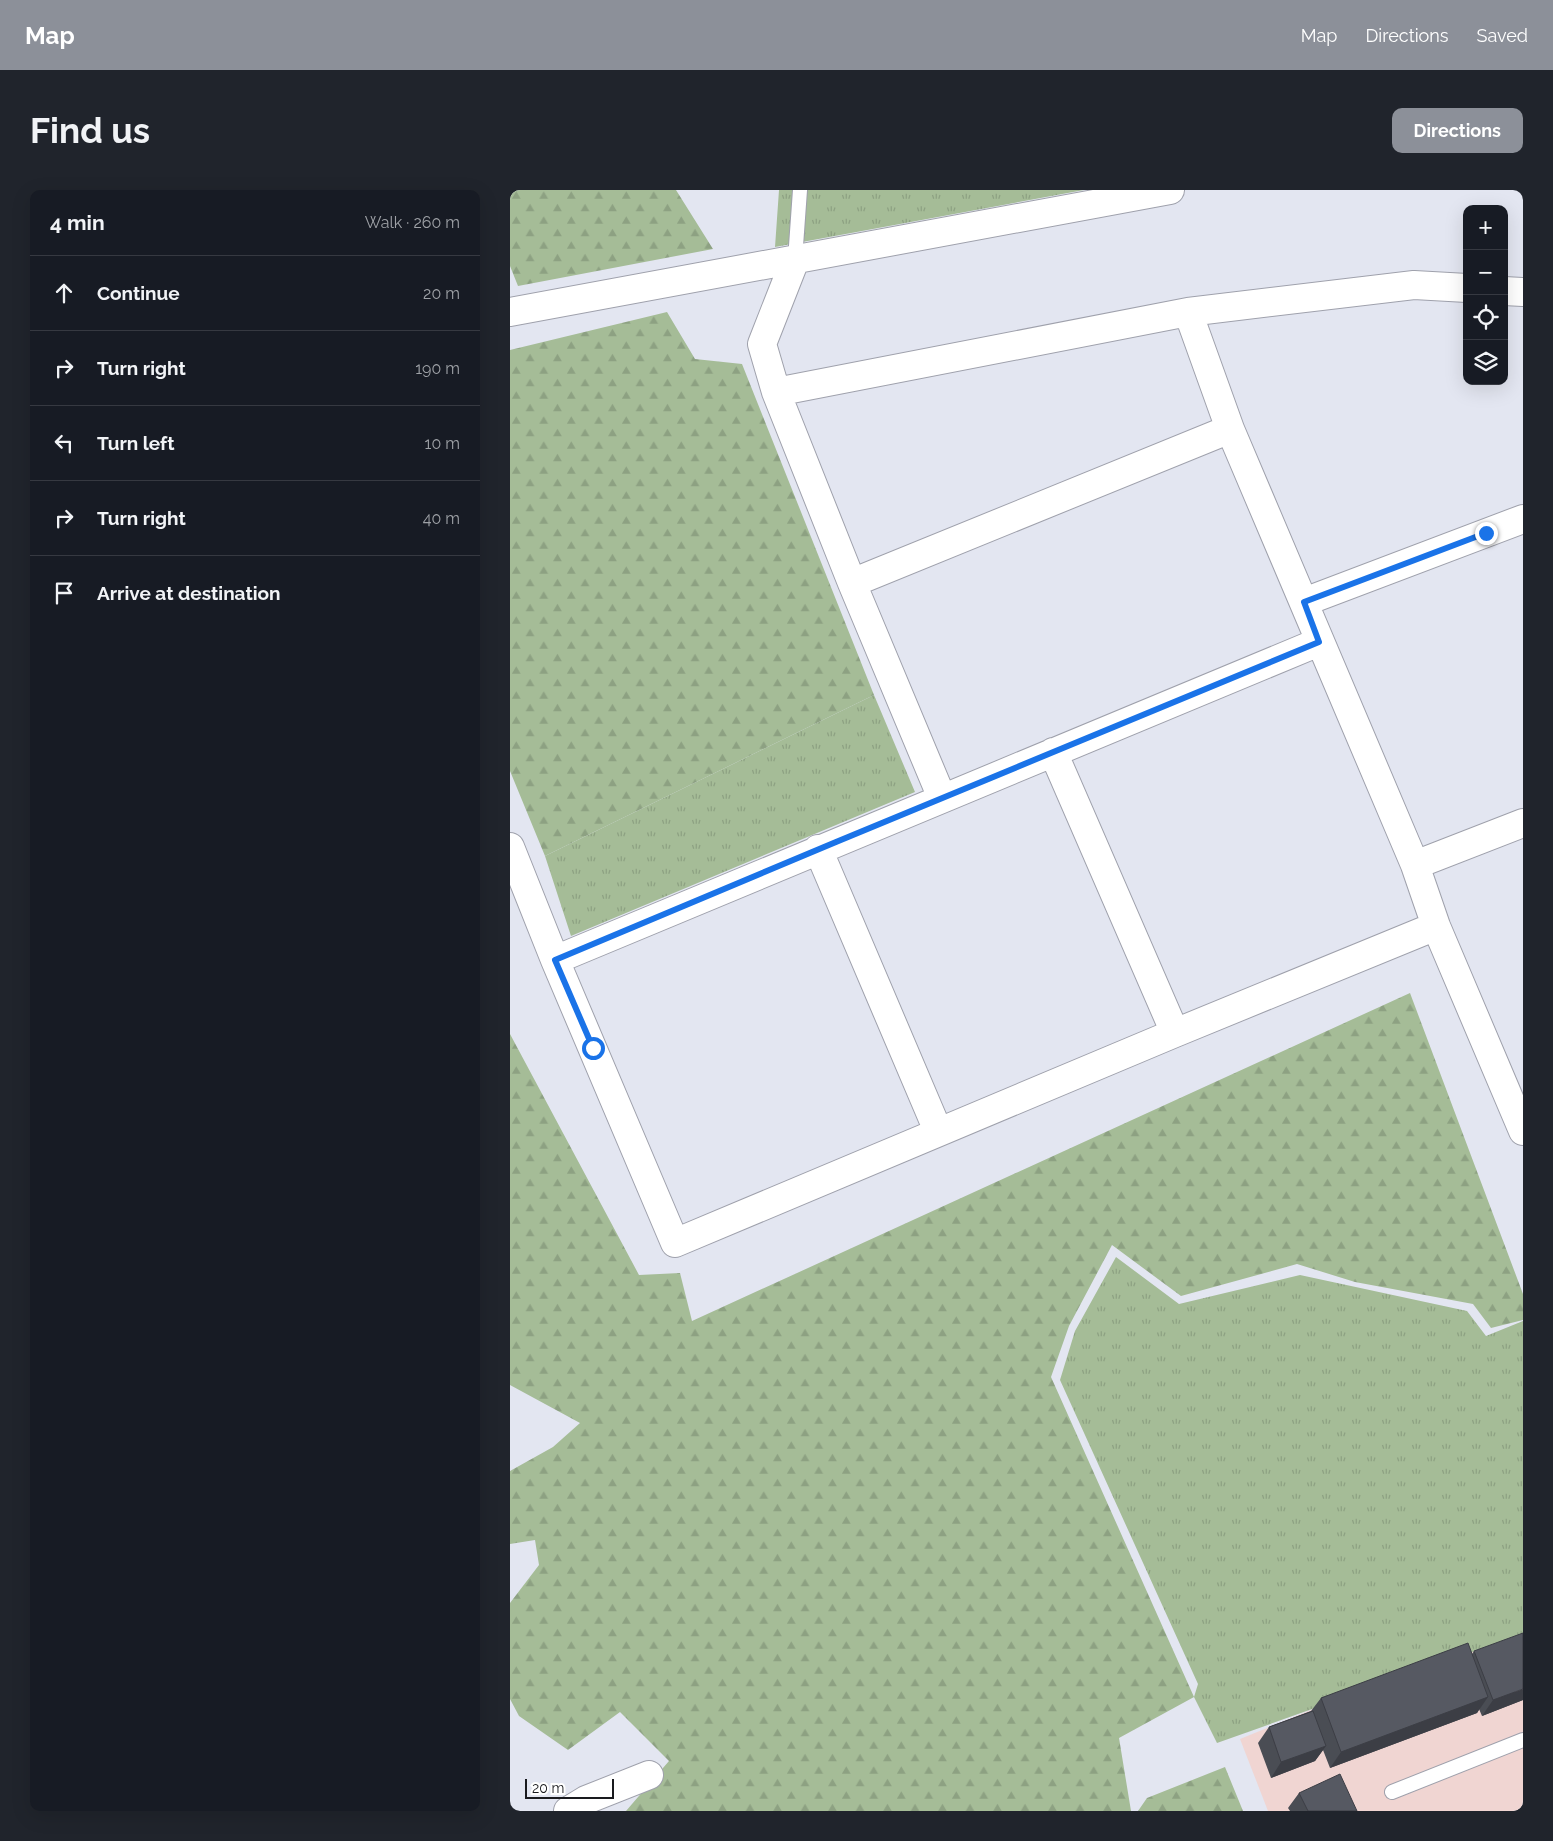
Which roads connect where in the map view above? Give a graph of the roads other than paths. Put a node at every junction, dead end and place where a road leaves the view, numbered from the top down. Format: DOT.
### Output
graph roads {
  1 [pos="800,190"];
  2 [pos="1170,190"];
  3 [pos="796,260"];
  4 [pos="1463,288"];
  5 [pos="1508,291"];
  6 [pos="1523,292"];
  7 [pos="510,312"];
  8 [pos="1188,312"];
  9 [pos="776,392"];
  10 [pos="1230,429"];
  11 [pos="1523,519"];
  12 [pos="852,583"];
  13 [pos="1304,602"];
  14 [pos="1319,642"];
  15 [pos="1053,752"];
  16 [pos="942,798"];
  17 [pos="1523,823"];
  18 [pos="510,847"];
  19 [pos="818,849"];
  20 [pos="1415,865"];
  21 [pos="1436,926"];
  22 [pos="555,960"];
  23 [pos="1175,1033"];
  24 [pos="1522,1127"];
  25 [pos="938,1131"];
  26 [pos="1523,1740"];
  27 [pos="649,1775"];
  28 [pos="1392,1792"];
  29 [pos="568,1811"];
  1 -- 3 [label="lane"];
  2 -- 3 [label="street"];
  3 -- 7 [label="street"];
  3 -- 9 [label="street"];
  4 -- 8 [label="street"];
  5 -- 6 [label="street"];
  8 -- 9 [label="street"];
  8 -- 10 [label="street"];
  9 -- 12 [label="street"];
  10 -- 12 [label="street"];
  10 -- 13 [label="street"];
  11 -- 13 [label="street"];
  12 -- 16 [label="street"];
  13 -- 14 [label="street"];
  14 -- 15 [label="street"];
  14 -- 20 [label="street"];
  15 -- 16 [label="street"];
  15 -- 23 [label="street"];
  16 -- 19 [label="street"];
  17 -- 20 [label="street"];
  18 -- 22 [label="street"];
  19 -- 22 [label="street"];
  19 -- 25 [label="street"];
  20 -- 21 [label="street"];
  21 -- 23 [label="street"];
  21 -- 24 [label="street"];
  22 -- 25 [label="street"];
  23 -- 25 [label="street"];
  26 -- 28 [label="lane"];
  27 -- 29 [label="street"];
}
